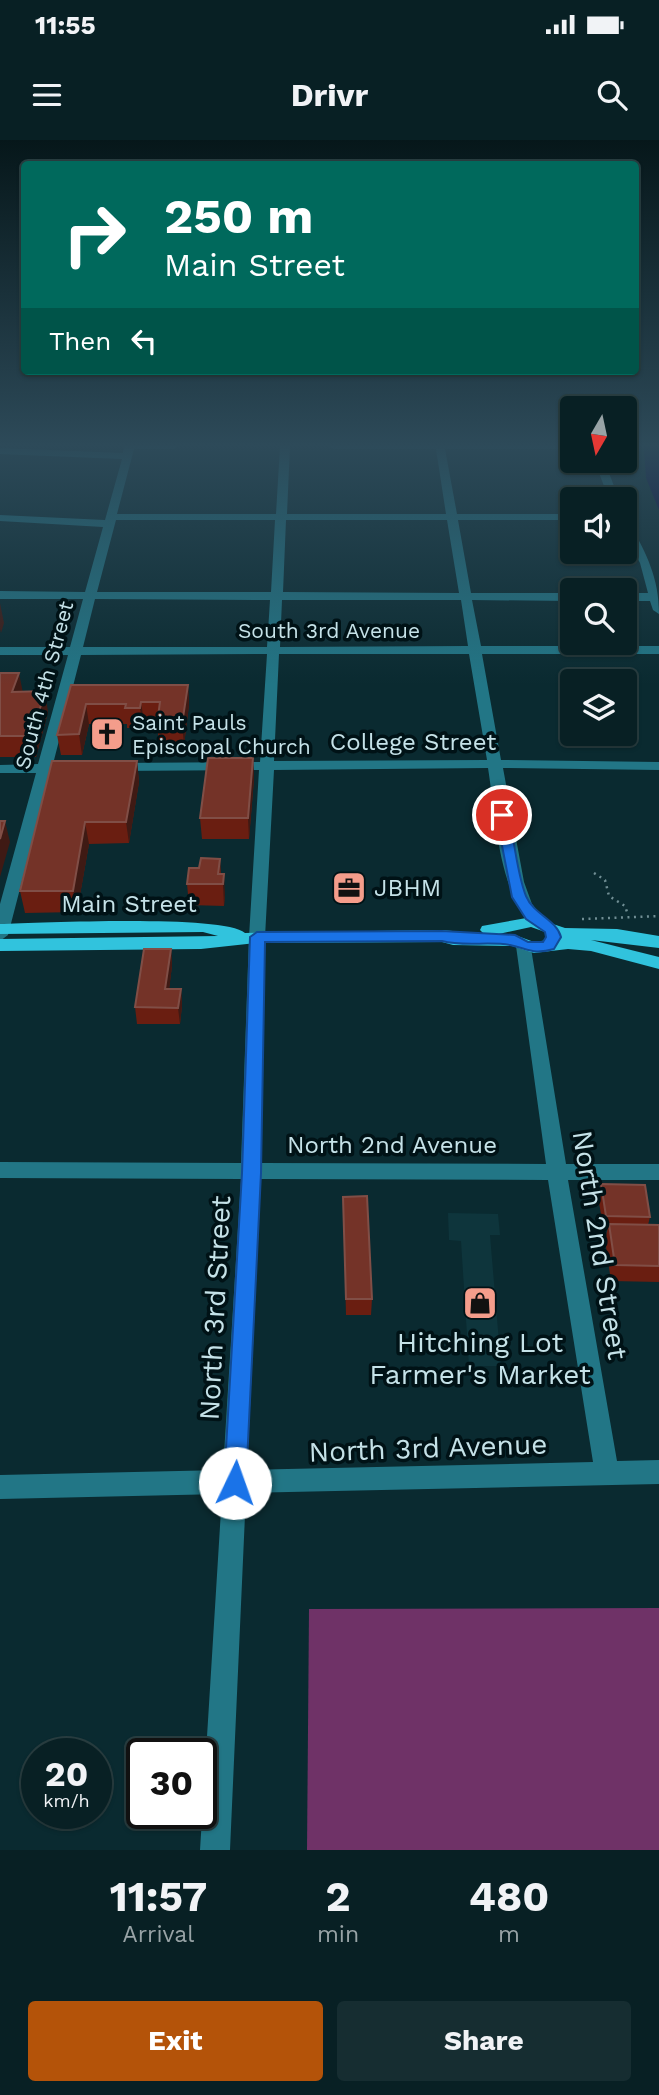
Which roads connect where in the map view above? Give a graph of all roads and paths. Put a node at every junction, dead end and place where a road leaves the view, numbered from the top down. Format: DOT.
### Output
graph roads {
  1 [pos="109,526"];
  2 [pos="280,526"];
  3 [pos="452,526"];
  4 [pos="637,547"];
  5 [pos="0,595"];
  6 [pos="90,596"];
  7 [pos="275,597"];
  8 [pos="465,597"];
  9 [pos="560,597"];
  10 [pos="637,599"];
  11 [pos="658,603"];
  12 [pos="473,649"];
  13 [pos="273,650"];
  14 [pos="659,650"];
  15 [pos="0,651"];
  16 [pos="74,651"];
  17 [pos="493,764"];
  18 [pos="267,765"];
  19 [pos="659,766"];
  20 [pos="43,768"];
  21 [pos="0,769"];
  22 [pos="594,873"];
  23 [pos="519,897"];
  24 [pos="628,915"];
  25 [pos="659,916"];
  26 [pos="576,920"];
  27 [pos="0,934"];
  28 [pos="519,934"];
  29 [pos="546,936"];
  30 [pos="257,937"];
  31 [pos="659,942"];
  32 [pos="659,963"];
  33 [pos="530,974"];
  34 [pos="0,1170"];
  35 [pos="557,1171"];
  36 [pos="659,1172"];
  37 [pos="251,1173"];
  38 [pos="659,1472"];
  39 [pos="607,1473"];
  40 [pos="235,1483"];
  41 [pos="0,1487"];
  42 [pos="215,1850"];
  1 -- 6 [label="street, South 4th Street"];
  2 -- 7 [label="street, North 3rd Street"];
  3 -- 8 [label="street, North 2nd Street"];
  4 -- 11 [label="street"];
  5 -- 6 [label="street"];
  6 -- 7 [label="street"];
  6 -- 16 [label="street, South 4th Street"];
  7 -- 8 [label="street"];
  7 -- 13 [label="street, North 3rd Street"];
  8 -- 9 [label="street"];
  8 -- 12 [label="street, North 2nd Street"];
  10 -- 11 [label="street"];
  12 -- 13 [label="street, South 3rd Avenue"];
  12 -- 14 [label="street, South 3rd Avenue"];
  12 -- 17 [label="street, North 2nd Street"];
  13 -- 16 [label="street, South 3rd Avenue"];
  13 -- 18 [label="street, North 3rd Street"];
  15 -- 16 [label="street, South 3rd Avenue"];
  16 -- 20 [label="street, South 4th Street"];
  17 -- 18 [label="street, College Street"];
  17 -- 19 [label="street, College Street"];
  17 -- 23 [label="street, North 2nd Street"];
  18 -- 20 [label="street, College Street"];
  18 -- 30 [label="street, North 3rd Street"];
  20 -- 21 [label="street, College Street"];
  20 -- 27 [label="street, South 4th Street"];
  22 -- 24 [label="path"];
  23 -- 28 [label="street, North 2nd Street"];
  23 -- 29 [label="street"];
  24 -- 25 [label="path"];
  24 -- 26 [label="path"];
  27 -- 30 [label="main road, Main Street"];
  28 -- 29 [label="main road, Main Street"];
  28 -- 29 [label="main road, Main Street"];
  28 -- 30 [label="main road, Main Street"];
  28 -- 33 [label="street, North 2nd Street"];
  29 -- 31 [label="main road, Main Street"];
  29 -- 32 [label="main road, Main Street"];
  29 -- 33 [label="street"];
  30 -- 37 [label="street, North 3rd Street"];
  33 -- 35 [label="street, North 2nd Street"];
  34 -- 37 [label="street, North 2nd Avenue"];
  35 -- 36 [label="street, North 2nd Avenue"];
  35 -- 37 [label="street, North 2nd Avenue"];
  35 -- 39 [label="street, North 2nd Street"];
  37 -- 40 [label="street, North 3rd Street"];
  38 -- 39 [label="street"];
  39 -- 40 [label="street, North 3rd Avenue"];
  40 -- 41 [label="street, North 3rd Avenue"];
  40 -- 42 [label="street, North 3rd Street"];
}
